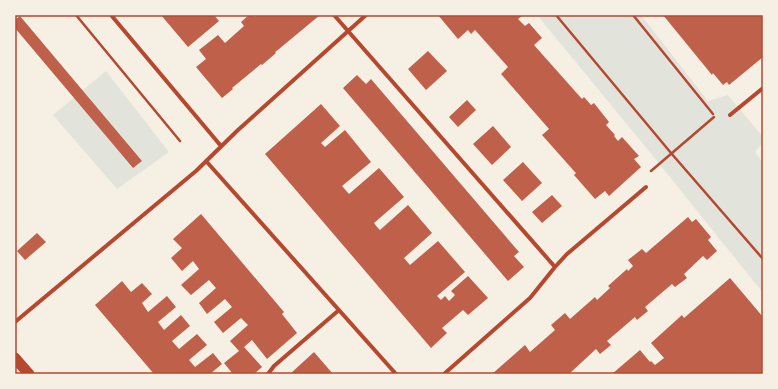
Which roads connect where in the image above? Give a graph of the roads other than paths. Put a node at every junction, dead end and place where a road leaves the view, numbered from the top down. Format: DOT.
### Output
graph roads {
  1 [pos="111,15"];
  2 [pos="334,15"];
  3 [pos="366,15"];
  4 [pos="348,31"];
  5 [pos="763,88"];
  6 [pos="730,115"];
  7 [pos="221,146"];
  8 [pos="206,161"];
  9 [pos="646,187"];
  10 [pos="555,267"];
  11 [pos="339,310"];
  12 [pos="15,322"];
  13 [pos="15,358"];
  14 [pos="29,374"];
  15 [pos="268,374"];
  16 [pos="396,374"];
  17 [pos="444,374"];
  1 -- 7 [label="street"];
  2 -- 4 [label="street"];
  3 -- 4 [label="street"];
  4 -- 7 [label="street"];
  4 -- 10 [label="street"];
  5 -- 6 [label="street"];
  7 -- 8 [label="street"];
  8 -- 11 [label="street"];
  8 -- 12 [label="street"];
  9 -- 10 [label="street"];
  10 -- 17 [label="street"];
  11 -- 15 [label="street"];
  11 -- 16 [label="street"];
  13 -- 14 [label="highway"];
}
